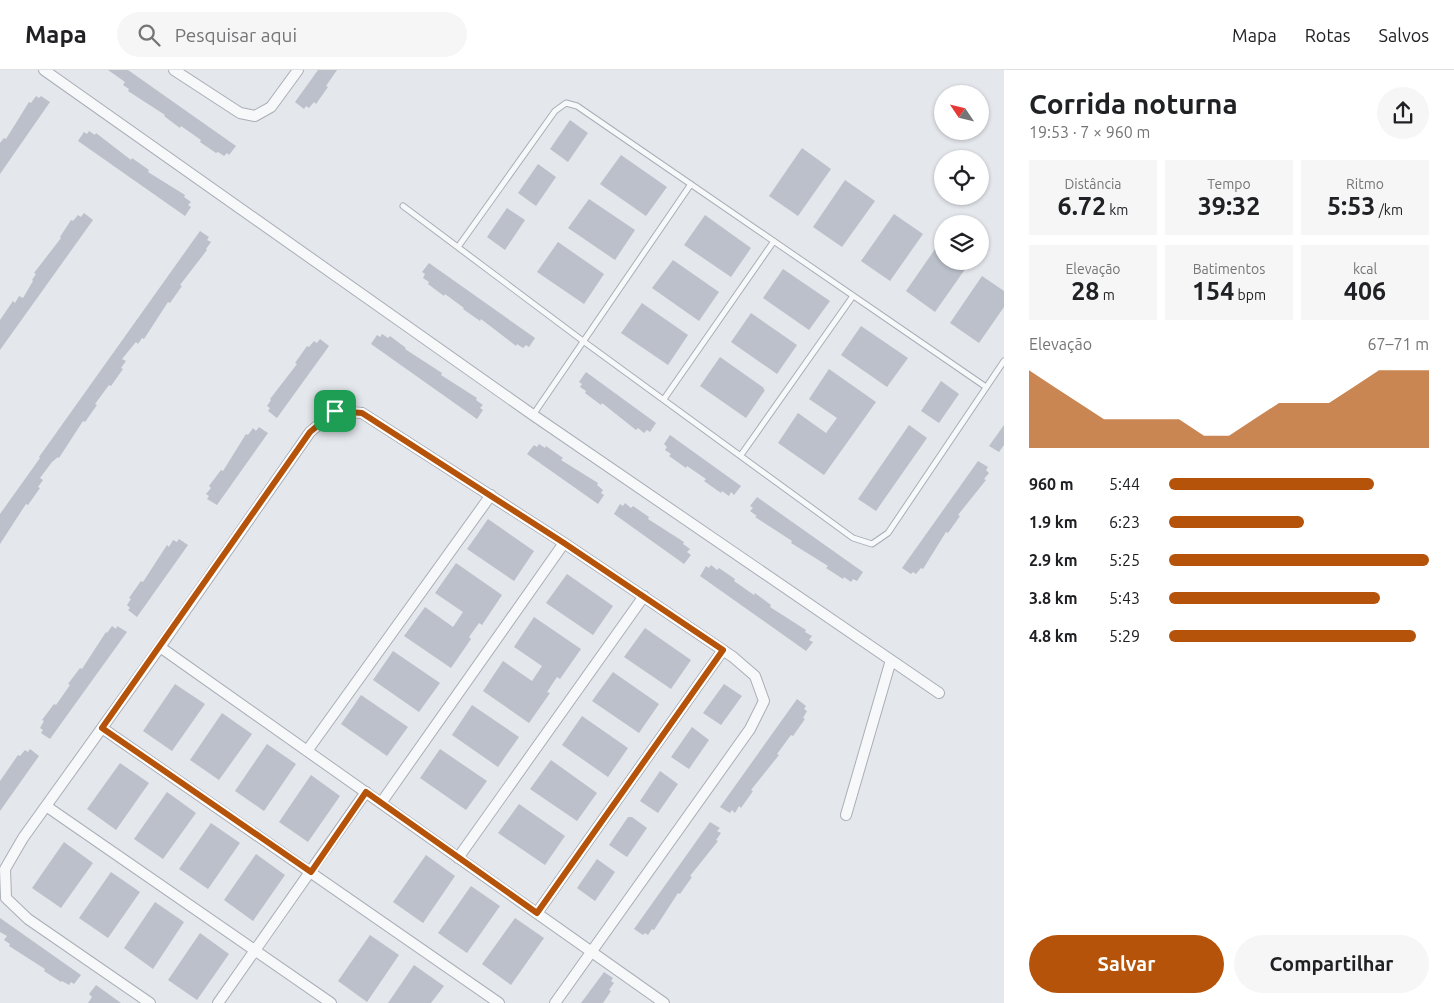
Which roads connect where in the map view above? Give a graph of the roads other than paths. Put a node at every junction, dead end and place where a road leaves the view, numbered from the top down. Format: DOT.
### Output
graph roads {
  1 [pos="44,70"];
  2 [pos="174,70"];
  3 [pos="298,70"];
  4 [pos="691,184"];
  5 [pos="403,206"];
  6 [pos="774,242"];
  7 [pos="458,247"];
  8 [pos="853,296"];
  9 [pos="583,341"];
  10 [pos="1004,361"];
  11 [pos="986,387"];
  12 [pos="664,399"];
  13 [pos="533,415"];
  14 [pos="741,455"];
  15 [pos="491,496"];
  16 [pos="564,543"];
  17 [pos="644,596"];
  18 [pos="160,646"];
  19 [pos="723,650"];
  20 [pos="891,660"];
  21 [pos="939,693"];
  22 [pos="102,728"];
  23 [pos="307,751"];
  24 [pos="366,792"];
  25 [pos="382,803"];
  26 [pos="46,806"];
  27 [pos="846,815"];
  28 [pos="458,858"];
  29 [pos="311,872"];
  30 [pos="537,913"];
  31 [pos="255,951"];
  32 [pos="591,952"];
  33 [pos="150,1003"];
  34 [pos="218,1003"];
  35 [pos="331,1003"];
  36 [pos="499,1003"];
  37 [pos="555,1003"];
  38 [pos="664,1003"];
  1 -- 13 [label="street"];
  2 -- 3 [label="street"];
  4 -- 6 [label="lane"];
  4 -- 7 [label="lane"];
  4 -- 9 [label="lane"];
  5 -- 7 [label="lane"];
  6 -- 8 [label="lane"];
  6 -- 12 [label="lane"];
  7 -- 9 [label="lane"];
  8 -- 11 [label="lane"];
  8 -- 14 [label="lane"];
  9 -- 12 [label="lane"];
  9 -- 13 [label="lane"];
  10 -- 11 [label="lane"];
  11 -- 14 [label="lane"];
  12 -- 14 [label="lane"];
  13 -- 20 [label="street"];
  15 -- 16 [label="street"];
  15 -- 18 [label="street"];
  15 -- 23 [label="street"];
  16 -- 17 [label="street"];
  16 -- 25 [label="street"];
  17 -- 19 [label="street"];
  17 -- 28 [label="street"];
  18 -- 22 [label="street"];
  18 -- 23 [label="street"];
  19 -- 30 [label="street"];
  19 -- 32 [label="street"];
  20 -- 21 [label="street"];
  20 -- 27 [label="street"];
  22 -- 26 [label="street"];
  22 -- 29 [label="street"];
  23 -- 24 [label="street"];
  24 -- 25 [label="street"];
  24 -- 29 [label="street"];
  25 -- 28 [label="street"];
  26 -- 31 [label="street"];
  26 -- 33 [label="street"];
  28 -- 30 [label="street"];
  29 -- 31 [label="street"];
  29 -- 36 [label="street"];
  30 -- 32 [label="street"];
  31 -- 34 [label="street"];
  31 -- 35 [label="street"];
  32 -- 37 [label="street"];
  32 -- 38 [label="street"];
}
